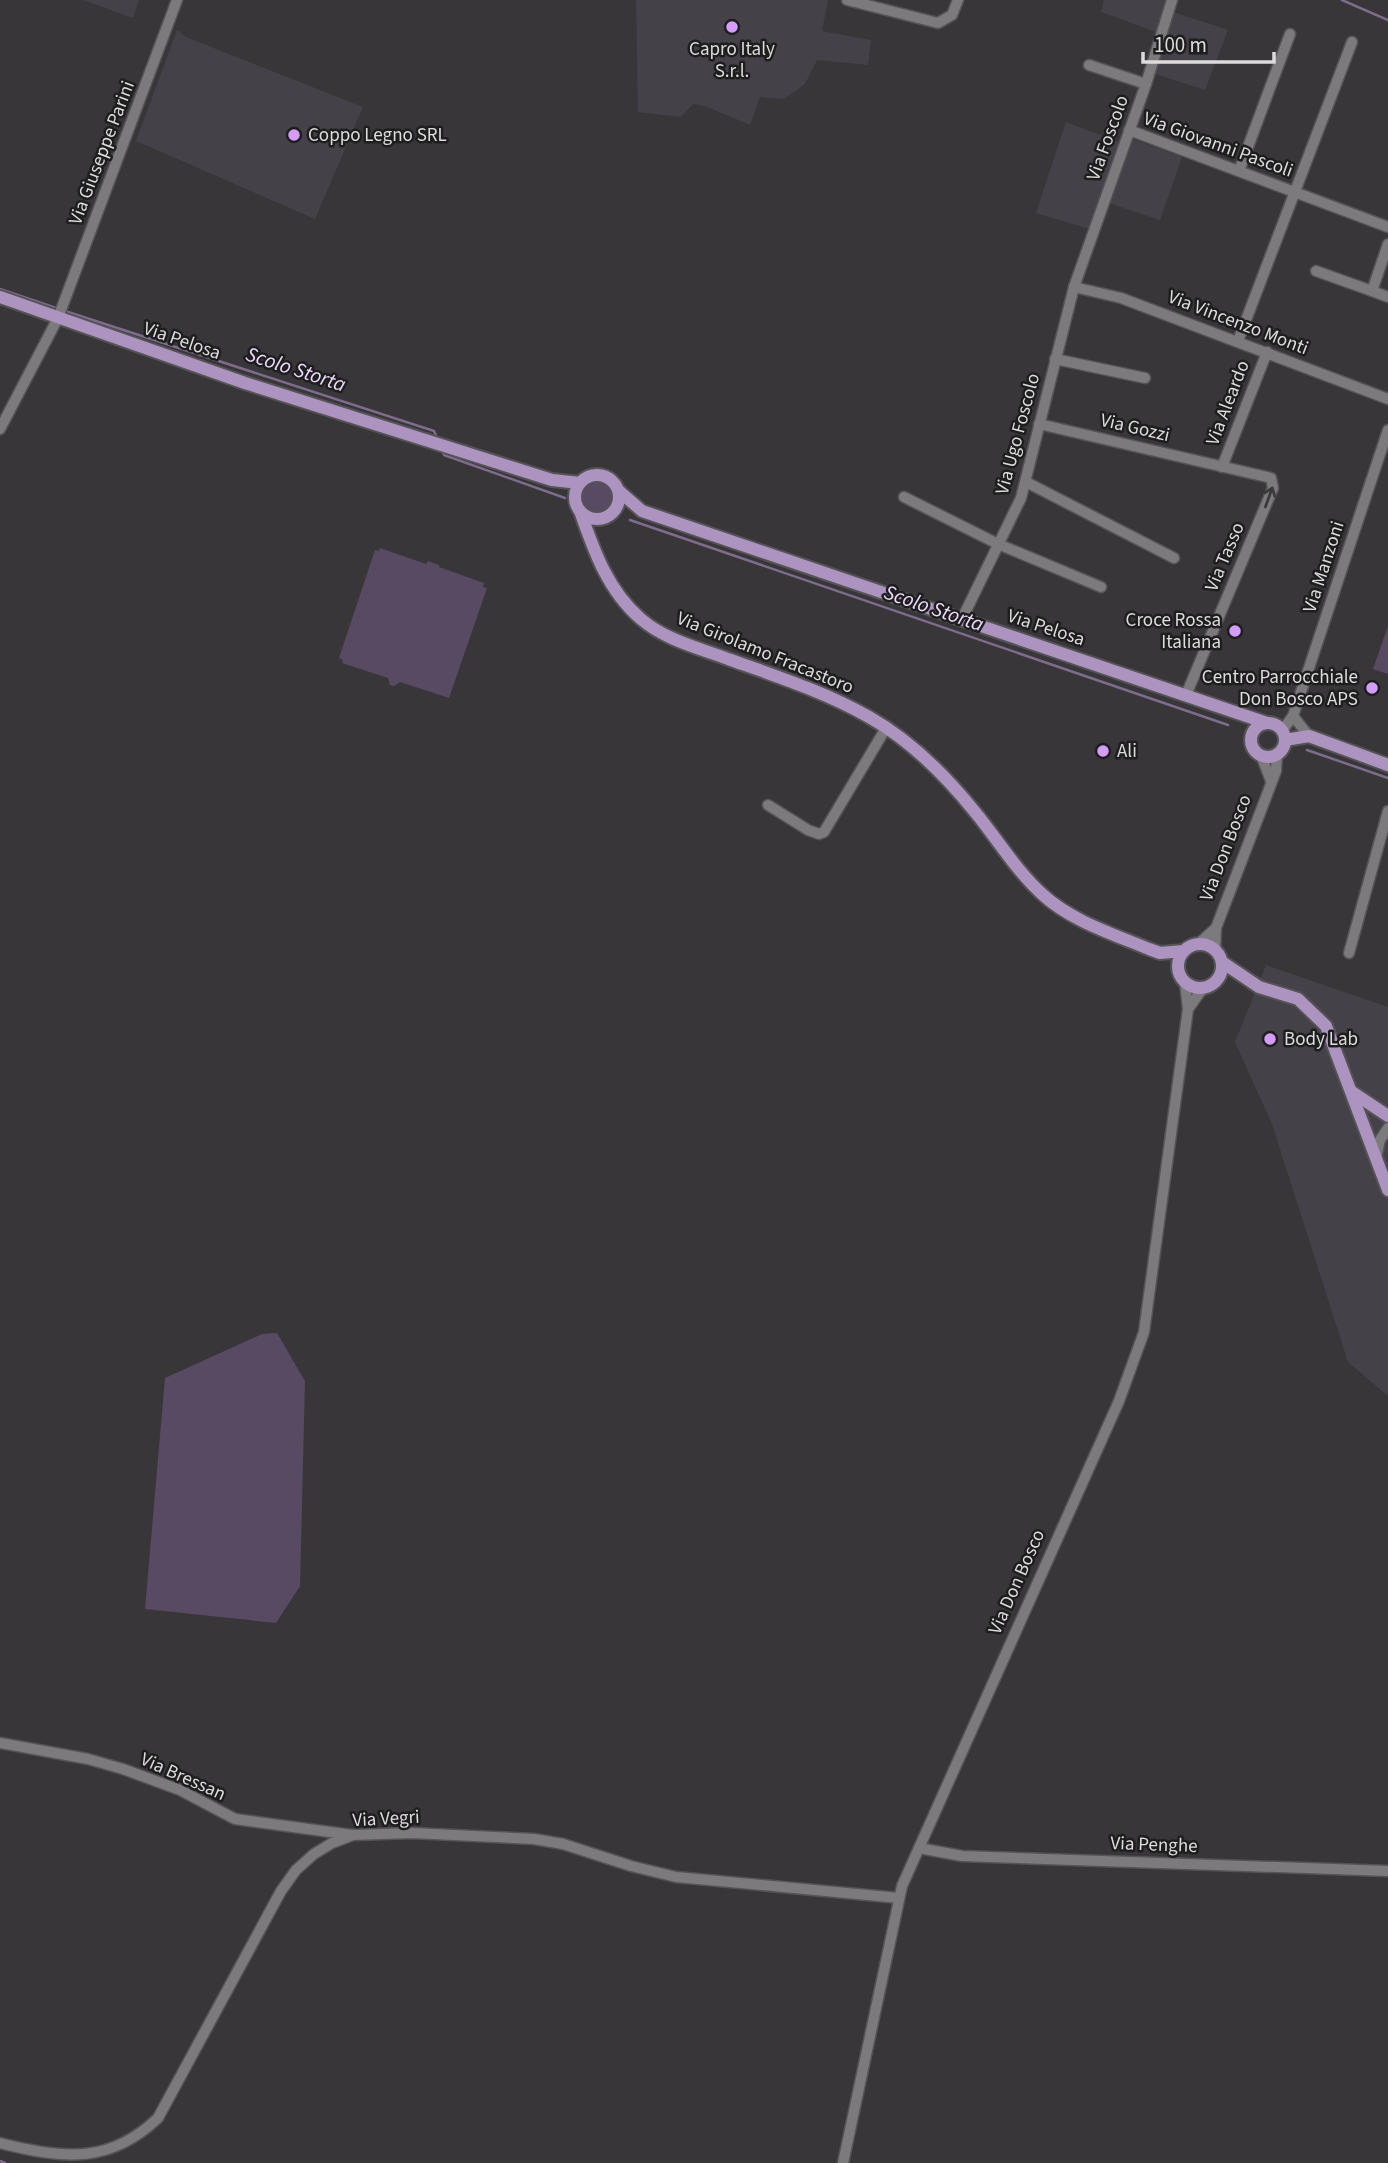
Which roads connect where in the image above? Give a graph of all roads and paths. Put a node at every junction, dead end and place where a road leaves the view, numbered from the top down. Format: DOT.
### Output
graph roads {
  1 [pos="177,0"];
  2 [pos="847,0"];
  3 [pos="1172,0"];
  4 [pos="956,5"];
  5 [pos="1290,34"];
  6 [pos="1352,42"];
  7 [pos="1089,65"];
  8 [pos="1146,84"];
  9 [pos="1129,130"];
  10 [pos="1239,171"];
  11 [pos="1295,192"];
  12 [pos="1388,227"];
  13 [pos="1388,244"];
  14 [pos="1316,271"];
  15 [pos="1074,287"];
  16 [pos="1372,291"];
  17 [pos="1388,297"];
  18 [pos="0,298"];
  19 [pos="61,312"];
  20 [pos="1238,341"];
  21 [pos="1267,352"];
  22 [pos="1055,359"];
  23 [pos="1145,378"];
  24 [pos="1388,399"];
  25 [pos="1039,424"];
  26 [pos="0,429"];
  27 [pos="1388,431"];
  28 [pos="1222,467"];
  29 [pos="552,480"];
  30 [pos="1026,482"];
  31 [pos="580,483"];
  32 [pos="619,491"];
  33 [pos="904,497"];
  34 [pos="575,498"];
  35 [pos="580,511"];
  36 [pos="642,511"];
  37 [pos="609,515"];
  38 [pos="998,544"];
  39 [pos="597,555"];
  40 [pos="1174,558"];
  41 [pos="1101,587"];
  42 [pos="961,621"];
  43 [pos="1186,695"];
  44 [pos="1240,713"];
  45 [pos="1293,716"];
  46 [pos="1267,723"];
  47 [pos="886,728"];
  48 [pos="1252,735"];
  49 [pos="1283,735"];
  50 [pos="1309,736"];
  51 [pos="1277,754"];
  52 [pos="1261,755"];
  53 [pos="1388,765"];
  54 [pos="1271,781"];
  55 [pos="768,805"];
  56 [pos="1388,811"];
  57 [pos="1216,928"];
  58 [pos="1197,945"];
  59 [pos="1184,951"];
  60 [pos="1160,953"];
  61 [pos="1349,953"];
  62 [pos="1218,957"];
  63 [pos="1182,977"];
  64 [pos="1217,981"];
  65 [pos="1250,982"];
  66 [pos="1203,988"];
  67 [pos="1188,1009"];
  68 [pos="1352,1092"];
  69 [pos="1388,1116"];
  70 [pos="1388,1128"];
  71 [pos="1376,1158"];
  72 [pos="1388,1190"];
  73 [pos="0,1743"];
  74 [pos="353,1836"];
  75 [pos="919,1848"];
  76 [pos="1388,1871"];
  77 [pos="899,1898"];
  78 [pos="0,2143"];
  79 [pos="843,2163"];
  1 -- 19 [label="street, Via Giuseppe Parini"];
  2 -- 4 [label="street"];
  3 -- 8 [label="street, Via Foscolo"];
  5 -- 10 [label="street"];
  6 -- 11 [label="street, Via Giovanni Pascoli"];
  7 -- 8 [label="street"];
  8 -- 9 [label="street, Via Foscolo"];
  9 -- 10 [label="street, Via Giovanni Pascoli"];
  9 -- 15 [label="street, Via Foscolo"];
  10 -- 11 [label="street, Via Giovanni Pascoli"];
  11 -- 12 [label="street, Via Giovanni Pascoli"];
  11 -- 20 [label="street"];
  13 -- 16 [label="street"];
  14 -- 16 [label="street"];
  15 -- 20 [label="street, Via Vincenzo Monti"];
  15 -- 22 [label="street, Via Ugo Foscolo"];
  16 -- 17 [label="street"];
  18 -- 19 [label="main road, Via Pelosa"];
  19 -- 26 [label="street, Via Giuseppe Parini"];
  19 -- 29 [label="main road, Via Pelosa"];
  20 -- 21 [label="street, Via Vincenzo Monti"];
  21 -- 24 [label="street, Via Vincenzo Monti"];
  21 -- 28 [label="street, Via Aleardo"];
  22 -- 23 [label="street"];
  22 -- 25 [label="street, Via Ugo Foscolo"];
  25 -- 28 [label="street, Via Gozzi"];
  25 -- 30 [label="street, Via Ugo Foscolo"];
  27 -- 45 [label="street, Via Manzoni"];
  43 -- 28 [label="street, Via Tasso, one-way"];
  29 -- 31 [label="main road, Via Pelosa"];
  29 -- 34 [label="main road, Via Pelosa"];
  30 -- 38 [label="street, Via Ugo Foscolo"];
  30 -- 40 [label="street"];
  31 -- 32 [label="main road, Via Pelosa"];
  31 -- 34 [label="main road"];
  32 -- 36 [label="main road, Via Pelosa"];
  32 -- 37 [label="main road"];
  33 -- 38 [label="street"];
  34 -- 35 [label="main road"];
  35 -- 37 [label="main road, Via Pelosa"];
  35 -- 39 [label="main road, Via Girolamo Fracastoro"];
  36 -- 37 [label="main road, Via Pelosa"];
  36 -- 42 [label="main road, Via Pelosa"];
  37 -- 39 [label="main road"];
  38 -- 41 [label="street"];
  38 -- 42 [label="street, Via Ugo Foscolo"];
  39 -- 47 [label="main road, Via Girolamo Fracastoro"];
  42 -- 43 [label="main road, Via Pelosa"];
  43 -- 44 [label="main road, Via Pelosa"];
  44 -- 46 [label="main road, Via Pelosa"];
  44 -- 48 [label="main road"];
  45 -- 49 [label="street, Via Manzoni"];
  45 -- 50 [label="street"];
  46 -- 48 [label="main road"];
  46 -- 49 [label="main road"];
  47 -- 55 [label="street"];
  47 -- 60 [label="main road, Via Girolamo Fracastoro"];
  48 -- 52 [label="main road"];
  49 -- 50 [label="main road"];
  49 -- 51 [label="main road"];
  50 -- 53 [label="main road"];
  51 -- 52 [label="main road"];
  51 -- 54 [label="street, Via Don Bosco"];
  52 -- 54 [label="street, Via Don Bosco"];
  54 -- 57 [label="street, Via Don Bosco"];
  56 -- 61 [label="street"];
  57 -- 58 [label="street, Via Don Bosco"];
  57 -- 62 [label="street, Via Don Bosco"];
  58 -- 59 [label="main road, Via Don Bosco"];
  58 -- 62 [label="main road"];
  59 -- 60 [label="main road, Via Girolamo Fracastoro"];
  59 -- 63 [label="main road, Via Don Bosco"];
  60 -- 63 [label="main road, Via Girolamo Fracastoro"];
  62 -- 64 [label="main road, Via Don Bosco"];
  62 -- 65 [label="main road"];
  63 -- 66 [label="main road"];
  63 -- 67 [label="street, Via Don Bosco"];
  64 -- 65 [label="main road"];
  64 -- 66 [label="main road, Via Don Bosco"];
  65 -- 68 [label="main road"];
  66 -- 67 [label="street, Via Don Bosco"];
  67 -- 75 [label="street, Via Don Bosco"];
  68 -- 69 [label="main road"];
  68 -- 71 [label="main road"];
  70 -- 71 [label="street"];
  71 -- 72 [label="main road"];
  73 -- 74 [label="street, Via Bressan"];
  74 -- 77 [label="street, Via Vegri"];
  74 -- 78 [label="street, Via Vegri"];
  75 -- 76 [label="street, Via Penghe"];
  75 -- 77 [label="street, Via Don Bosco"];
  77 -- 79 [label="street, Via Don Bosco"];
}
